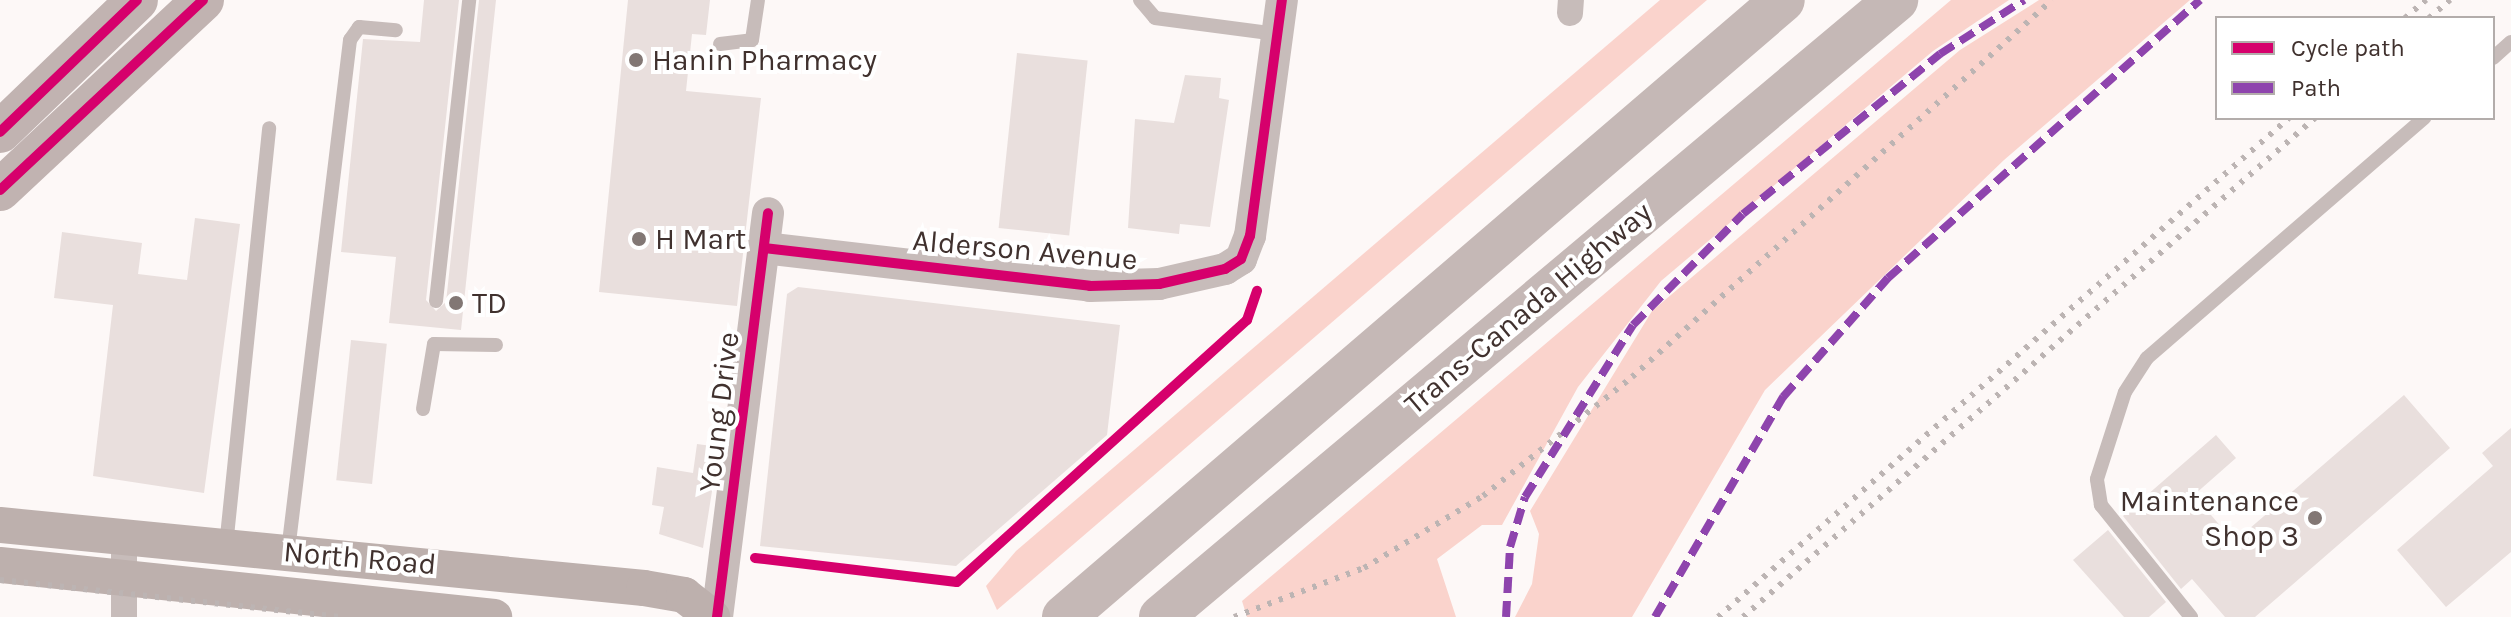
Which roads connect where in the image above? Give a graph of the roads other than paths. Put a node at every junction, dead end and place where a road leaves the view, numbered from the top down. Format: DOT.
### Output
graph roads {
  1 [pos="137,0"];
  2 [pos="203,0"];
  3 [pos="469,0"];
  4 [pos="758,0"];
  5 [pos="1140,0"];
  6 [pos="1282,0"];
  7 [pos="1783,0"];
  8 [pos="1896,0"];
  9 [pos="396,30"];
  10 [pos="1277,34"];
  11 [pos="2511,42"];
  12 [pos="720,44"];
  13 [pos="2495,56"];
  14 [pos="2422,120"];
  15 [pos="269,128"];
  16 [pos="0,132"];
  17 [pos="0,190"];
  18 [pos="768,213"];
  19 [pos="764,248"];
  20 [pos="436,301"];
  21 [pos="496,345"];
  22 [pos="423,409"];
  23 [pos="0,525"];
  24 [pos="124,537"];
  25 [pos="226,546"];
  26 [pos="288,551"];
  27 [pos="0,565"];
  28 [pos="463,570"];
  29 [pos="125,577"];
  30 [pos="394,605"];
  31 [pos="1175,605"];
  32 [pos="456,615"];
  33 [pos="124,617"];
  34 [pos="494,617"];
  35 [pos="508,617"];
  36 [pos="714,617"];
  37 [pos="1064,617"];
  38 [pos="2191,617"];
  1 -- 16 [label="main road"];
  2 -- 17 [label="main road"];
  3 -- 20 [label="lane"];
  4 -- 12 [label="lane"];
  5 -- 10 [label="lane"];
  6 -- 10 [label="street, Alderson Avenue"];
  7 -- 37 [label="highway"];
  8 -- 31 [label="highway, Trans-Canada Highway"];
  9 -- 26 [label="lane"];
  10 -- 19 [label="street, Alderson Avenue"];
  11 -- 13 [label="lane"];
  14 -- 38 [label="lane"];
  15 -- 25 [label="lane"];
  18 -- 19 [label="street, Young Drive"];
  19 -- 36 [label="street, Young Drive"];
  21 -- 22 [label="lane"];
  23 -- 24 [label="main road, North Road"];
  24 -- 25 [label="main road, North Road"];
  24 -- 29 [label="street"];
  25 -- 26 [label="main road, North Road"];
  26 -- 28 [label="main road, North Road"];
  27 -- 29 [label="main road, North Road"];
  28 -- 30 [label="main road"];
  28 -- 35 [label="main road"];
  28 -- 36 [label="main road, North Road"];
  29 -- 30 [label="main road, North Road"];
  29 -- 33 [label="street"];
  30 -- 32 [label="main road, North Road"];
  32 -- 34 [label="main road, North Road"];
}
